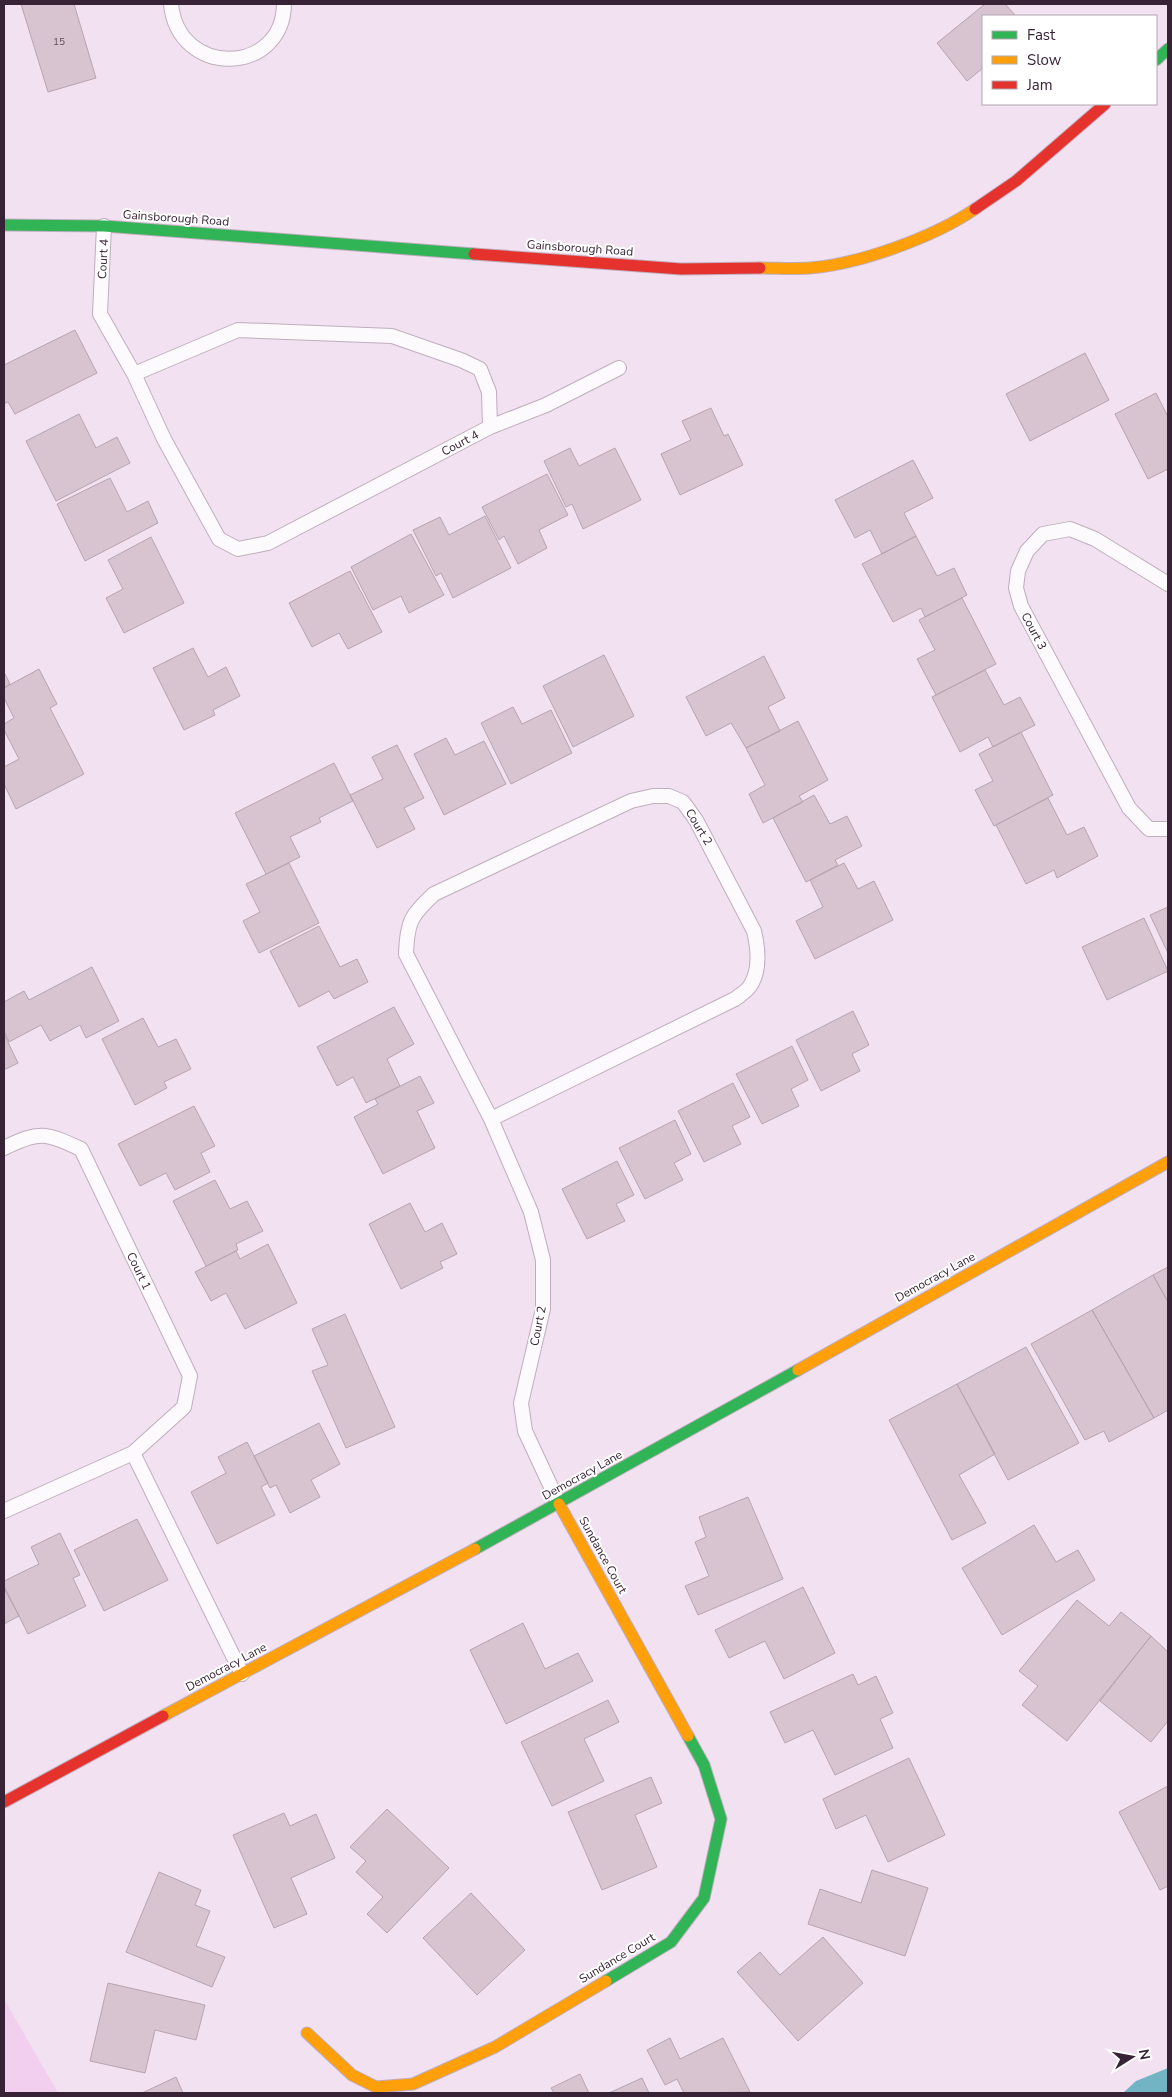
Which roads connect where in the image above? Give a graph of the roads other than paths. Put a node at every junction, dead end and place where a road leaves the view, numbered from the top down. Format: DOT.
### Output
graph roads {
  1 [pos="172,4"];
  2 [pos="284,4"];
  3 [pos="1168,49"];
  4 [pos="1157,59"];
  5 [pos="1104,105"];
  6 [pos="4,225"];
  7 [pos="104,226"];
  8 [pos="620,368"];
  9 [pos="134,374"];
  10 [pos="490,427"];
  11 [pos="1168,584"];
  12 [pos="1168,829"];
  13 [pos="490,1118"];
  14 [pos="4,1148"];
  15 [pos="1168,1162"];
  16 [pos="132,1453"];
  17 [pos="559,1504"];
  18 [pos="4,1511"];
  19 [pos="242,1674"];
  20 [pos="4,1802"];
  21 [pos="306,2033"];
  1 -- 2 [label="lane"];
  3 -- 4 [label="street"];
  5 -- 7 [label="street, Gainsborough Road"];
  6 -- 7 [label="street, Gainsborough Road"];
  7 -- 9 [label="lane, Court 4"];
  8 -- 10 [label="lane"];
  9 -- 10 [label="lane, Court 4"];
  9 -- 10 [label="lane, Court 4"];
  11 -- 12 [label="lane, Court 3"];
  13 -- 13 [label="lane, Court 2"];
  13 -- 17 [label="lane, Court 2"];
  14 -- 16 [label="lane, Court 1"];
  15 -- 17 [label="street, Democracy Lane"];
  16 -- 18 [label="lane, Court 1"];
  16 -- 19 [label="lane"];
  17 -- 19 [label="street, Democracy Lane"];
  17 -- 21 [label="street, Sundance Court"];
  19 -- 20 [label="street, Democracy Lane"];
}
